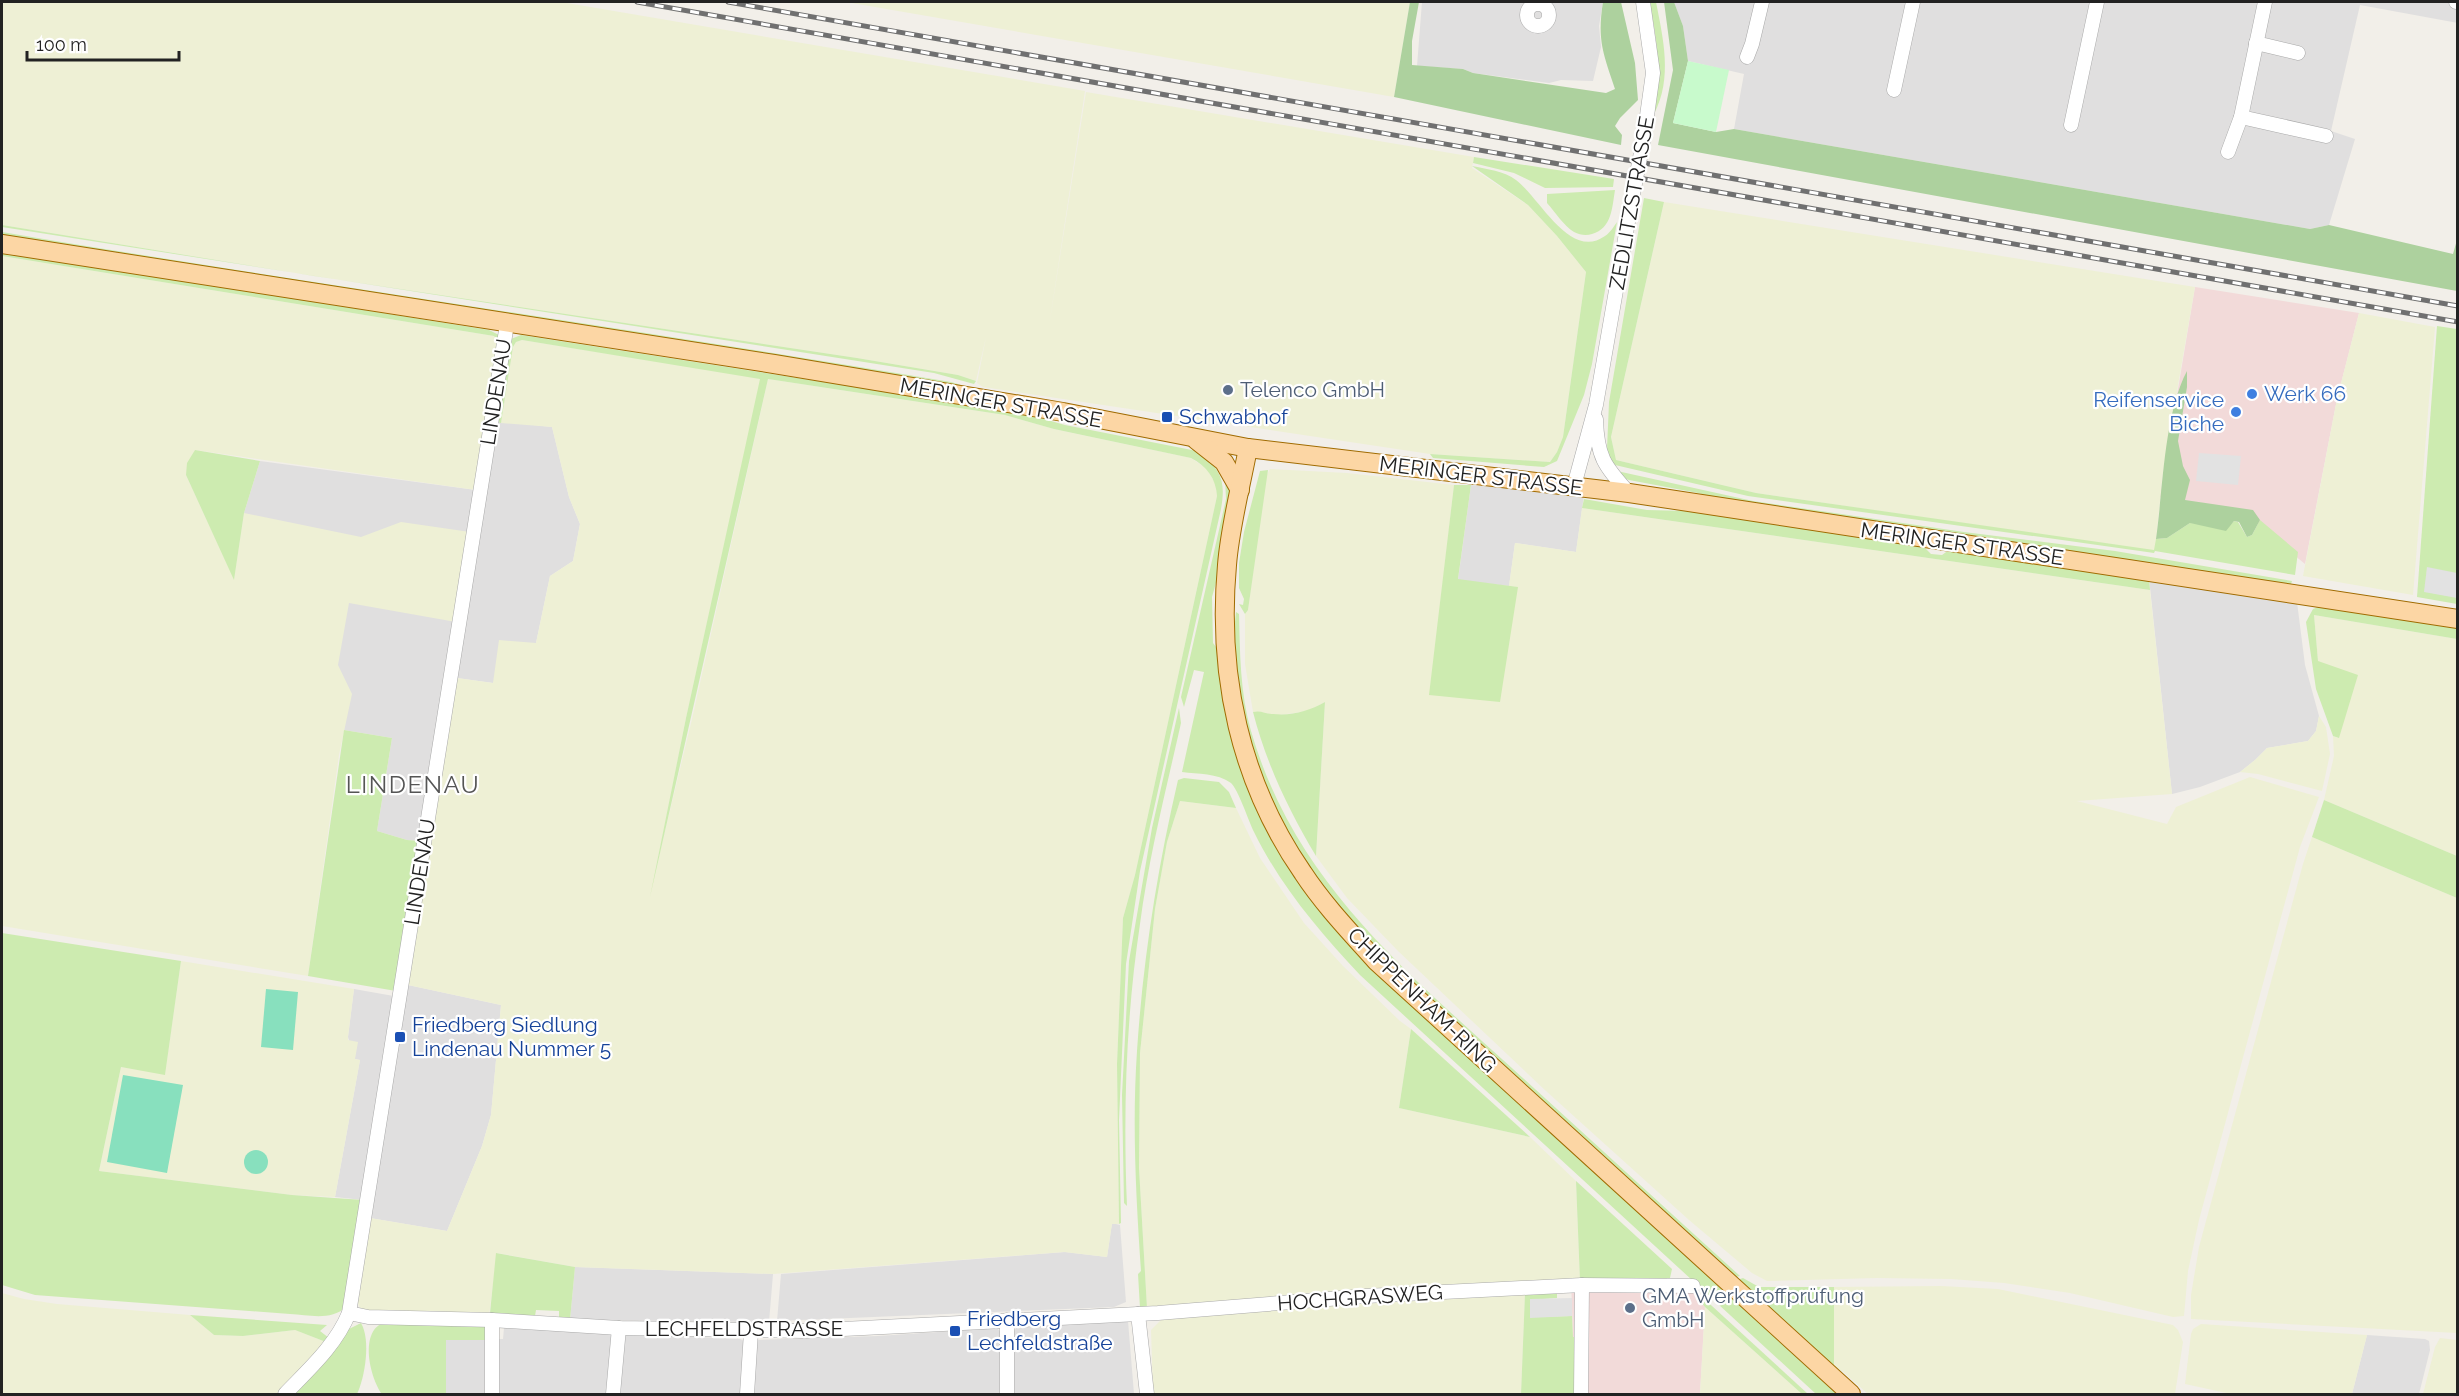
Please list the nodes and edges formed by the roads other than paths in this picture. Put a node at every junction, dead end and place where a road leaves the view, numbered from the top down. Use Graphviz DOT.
graph roads {
  1 [pos="1643,2"];
  2 [pos="1762,2"];
  3 [pos="1913,2"];
  4 [pos="2097,2"];
  5 [pos="2265,2"];
  6 [pos="2256,43"];
  7 [pos="2298,53"];
  8 [pos="1747,57"];
  9 [pos="1894,90"];
  10 [pos="2241,117"];
  11 [pos="2071,125"];
  12 [pos="2326,136"];
  13 [pos="2228,152"];
  14 [pos="2,244"];
  15 [pos="507,324"];
  16 [pos="1596,405"];
  17 [pos="1192,438"];
  18 [pos="1248,448"];
  19 [pos="1574,486"];
  20 [pos="1240,489"];
  21 [pos="1629,494"];
  22 [pos="2457,619"];
  23 [pos="1582,1285"];
  24 [pos="1693,1286"];
  25 [pos="349,1312"];
  26 [pos="1138,1314"];
  27 [pos="492,1320"];
  28 [pos="1007,1320"];
  29 [pos="619,1329"];
  30 [pos="752,1332"];
  31 [pos="285,1395"];
  32 [pos="492,1395"];
  33 [pos="613,1395"];
  34 [pos="747,1395"];
  35 [pos="1007,1395"];
  36 [pos="1147,1395"];
  37 [pos="1581,1395"];
  38 [pos="1851,1395"];
  1 -- 16 [label="street, ZEDLITZSTRASSE, bridge"];
  2 -- 8 [label="street"];
  3 -- 9 [label="street"];
  4 -- 11 [label="street"];
  5 -- 6 [label="street"];
  6 -- 7 [label="street"];
  6 -- 10 [label="street"];
  10 -- 12 [label="street"];
  10 -- 13 [label="street"];
  14 -- 15 [label="main road, MERINGER STRASSE"];
  15 -- 17 [label="main road, MERINGER STRASSE"];
  15 -- 25 [label="street, LINDENAU"];
  16 -- 19 [label="street, ZEDLITZSTRASSE"];
  16 -- 21 [label="street, ZEDLITZSTRASSE"];
  17 -- 18 [label="main road, MERINGER STRASSE"];
  17 -- 20 [label="main road"];
  18 -- 19 [label="main road, MERINGER STRASSE"];
  18 -- 20 [label="main road, CHIPPENHAM-RING"];
  19 -- 21 [label="main road, MERINGER STRASSE"];
  20 -- 38 [label="main road, CHIPPENHAM-RING"];
  21 -- 22 [label="main road, MERINGER STRASSE"];
  23 -- 24 [label="street, HOCHGRASWEG"];
  23 -- 26 [label="street, HOCHGRASWEG"];
  23 -- 37 [label="street"];
  25 -- 27 [label="street, LECHFELDSTRASSE"];
  25 -- 31 [label="street, LINDENAU"];
  26 -- 28 [label="street, LECHFELDSTRASSE"];
  26 -- 36 [label="street"];
  27 -- 29 [label="street, LECHFELDSTRASSE"];
  27 -- 32 [label="street"];
  28 -- 30 [label="street, LECHFELDSTRASSE"];
  28 -- 35 [label="street"];
  29 -- 30 [label="street, LECHFELDSTRASSE"];
  29 -- 33 [label="street"];
  30 -- 34 [label="street"];
}
